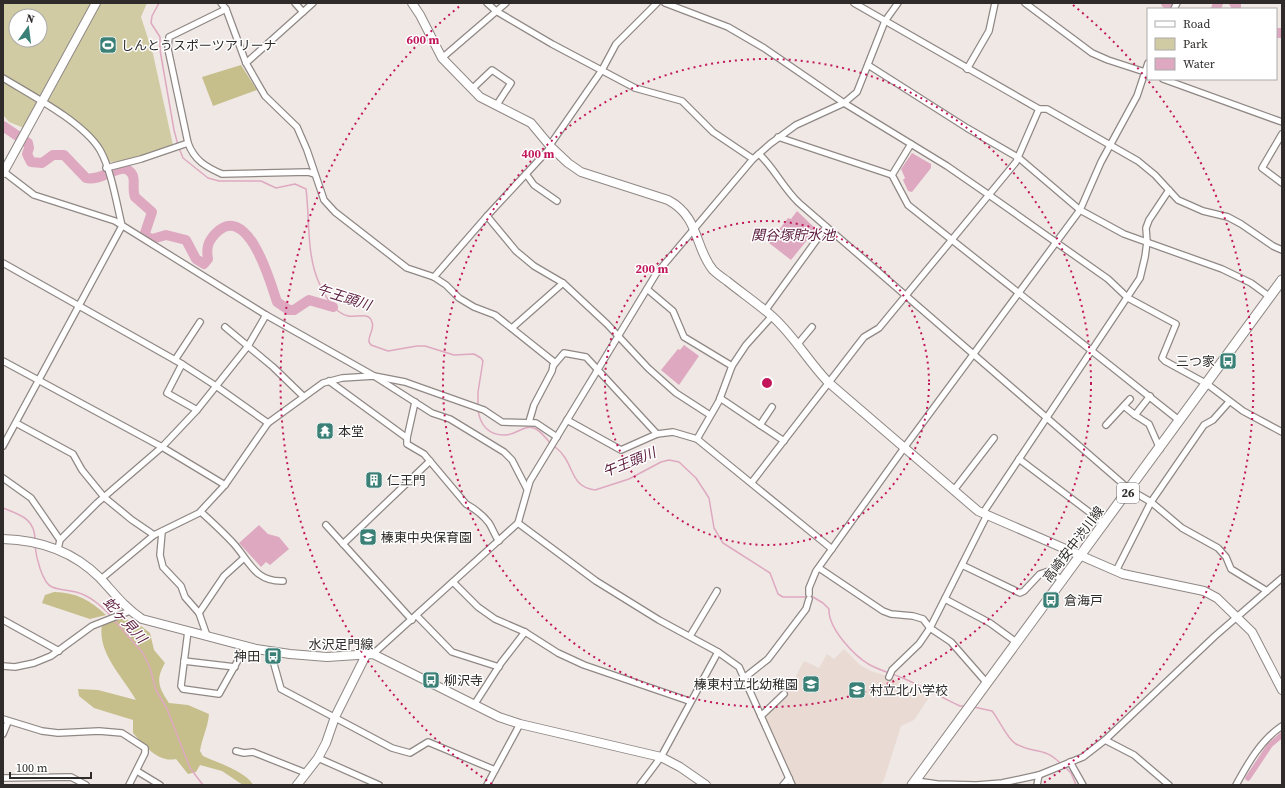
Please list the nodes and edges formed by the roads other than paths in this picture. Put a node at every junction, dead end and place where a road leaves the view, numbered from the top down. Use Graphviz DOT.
graph roads {
  1 [pos="96,3"];
  2 [pos="221,3"];
  3 [pos="295,3"];
  4 [pos="313,3"];
  5 [pos="412,3"];
  6 [pos="487,3"];
  7 [pos="506,3"];
  8 [pos="657,3"];
  9 [pos="665,3"];
  10 [pos="854,3"];
  11 [pos="898,3"];
  12 [pos="995,3"];
  13 [pos="1024,3"];
  14 [pos="226,9"];
  15 [pos="496,11"];
  16 [pos="303,12"];
  17 [pos="885,21"];
  18 [pos="442,58"];
  19 [pos="246,63"];
  20 [pos="868,65"];
  21 [pos="968,69"];
  22 [pos="602,70"];
  23 [pos="1146,73"];
  24 [pos="3,78"];
  25 [pos="1166,80"];
  26 [pos="472,89"];
  27 [pos="42,102"];
  28 [pos="844,102"];
  29 [pos="496,106"];
  30 [pos="1039,109"];
  31 [pos="1282,122"];
  32 [pos="1282,134"];
  33 [pos="778,138"];
  34 [pos="188,144"];
  35 [pos="911,144"];
  36 [pos="1110,145"];
  37 [pos="551,146"];
  38 [pos="759,154"];
  39 [pos="1018,158"];
  40 [pos="753,159"];
  41 [pos="3,172"];
  42 [pos="108,172"];
  43 [pos="314,174"];
  44 [pos="526,174"];
  45 [pos="892,175"];
  46 [pos="1282,183"];
  47 [pos="1169,190"];
  48 [pos="988,195"];
  49 [pos="557,201"];
  50 [pos="1080,210"];
  51 [pos="487,216"];
  52 [pos="122,226"];
  53 [pos="826,227"];
  54 [pos="695,228"];
  55 [pos="952,239"];
  56 [pos="1057,242"];
  57 [pos="1147,242"];
  58 [pos="1282,250"];
  59 [pos="3,263"];
  60 [pos="434,277"];
  61 [pos="1282,280"];
  62 [pos="563,282"];
  63 [pos="647,289"];
  64 [pos="1020,293"];
  65 [pos="905,296"];
  66 [pos="1270,297"];
  67 [pos="1128,298"];
  68 [pos="79,305"];
  69 [pos="769,314"];
  70 [pos="266,315"];
  71 [pos="200,322"];
  72 [pos="225,327"];
  73 [pos="812,327"];
  74 [pos="512,328"];
  75 [pos="618,336"];
  76 [pos="797,345"];
  77 [pos="248,346"];
  78 [pos="1092,351"];
  79 [pos="974,355"];
  80 [pos="175,360"];
  81 [pos="3,361"];
  82 [pos="182,364"];
  83 [pos="553,366"];
  84 [pos="732,366"];
  85 [pos="598,368"];
  86 [pos="374,376"];
  87 [pos="39,380"];
  88 [pos="329,381"];
  89 [pos="828,382"];
  90 [pos="1207,384"];
  91 [pos="216,386"];
  92 [pos="304,396"];
  93 [pos="1150,396"];
  94 [pos="720,398"];
  95 [pos="1130,399"];
  96 [pos="414,402"];
  97 [pos="1229,402"];
  98 [pos="1124,406"];
  99 [pos="772,407"];
  100 [pos="197,410"];
  101 [pos="710,415"];
  102 [pos="1135,415"];
  103 [pos="1047,418"];
  104 [pos="567,420"];
  105 [pos="1180,421"];
  106 [pos="530,422"];
  107 [pos="16,423"];
  108 [pos="268,423"];
  109 [pos="760,425"];
  110 [pos="1106,425"];
  111 [pos="1282,432"];
  112 [pos="657,434"];
  113 [pos="408,438"];
  114 [pos="556,438"];
  115 [pos="994,438"];
  116 [pos="697,439"];
  117 [pos="784,441"];
  118 [pos="3,446"];
  119 [pos="162,447"];
  120 [pos="904,448"];
  121 [pos="1160,449"];
  122 [pos="1019,459"];
  123 [pos="430,461"];
  124 [pos="3,478"];
  125 [pos="752,482"];
  126 [pos="225,485"];
  127 [pos="527,490"];
  128 [pos="954,490"];
  129 [pos="1130,490"];
  130 [pos="104,497"];
  131 [pos="1151,502"];
  132 [pos="201,512"];
  133 [pos="985,514"];
  134 [pos="518,523"];
  135 [pos="1105,524"];
  136 [pos="326,525"];
  137 [pos="162,532"];
  138 [pos="154,535"];
  139 [pos="3,539"];
  140 [pos="60,540"];
  141 [pos="499,541"];
  142 [pos="343,544"];
  143 [pos="58,549"];
  144 [pos="832,549"];
  145 [pos="1081,556"];
  146 [pos="244,558"];
  147 [pos="962,565"];
  148 [pos="819,568"];
  149 [pos="1116,571"];
  150 [pos="1282,578"];
  151 [pos="101,579"];
  152 [pos="1062,580"];
  153 [pos="283,581"];
  154 [pos="453,582"];
  155 [pos="717,591"];
  156 [pos="1266,591"];
  157 [pos="945,599"];
  158 [pos="130,612"];
  159 [pos="199,613"];
  160 [pos="1237,616"];
  161 [pos="414,618"];
  162 [pos="3,620"];
  163 [pos="930,628"];
  164 [pos="188,632"];
  165 [pos="525,632"];
  166 [pos="207,636"];
  167 [pos="690,636"];
  168 [pos="1016,642"];
  169 [pos="246,646"];
  170 [pos="59,651"];
  171 [pos="718,652"];
  172 [pos="370,653"];
  173 [pos="272,657"];
  174 [pos="184,661"];
  175 [pos="3,666"];
  176 [pos="235,667"];
  177 [pos="499,667"];
  178 [pos="889,677"];
  179 [pos="744,678"];
  180 [pos="986,682"];
  181 [pos="1282,690"];
  182 [pos="784,694"];
  183 [pos="689,702"];
  184 [pos="474,705"];
  185 [pos="761,716"];
  186 [pos="335,717"];
  187 [pos="6,720"];
  188 [pos="520,724"];
  189 [pos="1282,726"];
  190 [pos="3,734"];
  191 [pos="1104,740"];
  192 [pos="236,751"];
  193 [pos="660,757"];
  194 [pos="318,758"];
  195 [pos="1068,763"];
  196 [pos="495,770"];
  197 [pos="137,771"];
  198 [pos="306,773"];
  199 [pos="1039,775"];
  200 [pos="3,778"];
  201 [pos="789,778"];
  202 [pos="914,783"];
  203 [pos="86,785"];
  204 [pos="129,785"];
  205 [pos="160,785"];
  206 [pos="297,785"];
  207 [pos="379,785"];
  208 [pos="487,785"];
  209 [pos="640,785"];
  210 [pos="706,785"];
  211 [pos="783,785"];
  212 [pos="792,785"];
  213 [pos="976,785"];
  214 [pos="1037,785"];
  215 [pos="1083,785"];
  216 [pos="1169,785"];
  217 [pos="1236,785"];
  1 -- 27 [label="street"];
  2 -- 14 [label="street"];
  3 -- 16 [label="street"];
  4 -- 16 [label="street"];
  5 -- 18 [label="street"];
  6 -- 15 [label="street"];
  7 -- 15 [label="street"];
  8 -- 22 [label="street"];
  9 -- 28 [label="street"];
  10 -- 17 [label="street"];
  11 -- 17 [label="street"];
  12 -- 21 [label="street"];
  13 -- 23 [label="street"];
  14 -- 19 [label="street"];
  14 -- 34 [label="street"];
  15 -- 18 [label="street"];
  15 -- 22 [label="street"];
  16 -- 19 [label="street"];
  17 -- 20 [label="street"];
  17 -- 21 [label="street"];
  18 -- 26 [label="street"];
  19 -- 43 [label="street"];
  20 -- 28 [label="street"];
  20 -- 39 [label="street"];
  21 -- 30 [label="street"];
  22 -- 37 [label="street"];
  22 -- 40 [label="street"];
  23 -- 36 [label="street"];
  24 -- 27 [label="street"];
  25 -- 31 [label="street"];
  26 -- 29 [label="street"];
  26 -- 29 [label="street"];
  27 -- 41 [label="street"];
  27 -- 42 [label="street"];
  28 -- 33 [label="street"];
  28 -- 35 [label="street"];
  29 -- 37 [label="street"];
  30 -- 36 [label="street"];
  30 -- 39 [label="street"];
  32 -- 46 [label="street"];
  33 -- 38 [label="street"];
  33 -- 45 [label="street"];
  34 -- 42 [label="street"];
  34 -- 43 [label="street"];
  35 -- 45 [label="street"];
  35 -- 48 [label="street"];
  36 -- 47 [label="street"];
  36 -- 50 [label="street"];
  37 -- 44 [label="street"];
  37 -- 54 [label="street"];
  38 -- 40 [label="street"];
  38 -- 53 [label="street"];
  39 -- 48 [label="street"];
  39 -- 50 [label="street"];
  40 -- 54 [label="street"];
  41 -- 52 [label="street"];
  42 -- 52 [label="street"];
  43 -- 60 [label="street"];
  44 -- 49 [label="street"];
  44 -- 51 [label="street"];
  45 -- 55 [label="street"];
  47 -- 57 [label="street"];
  47 -- 58 [label="street"];
  48 -- 55 [label="street"];
  48 -- 56 [label="street"];
  50 -- 56 [label="street"];
  50 -- 57 [label="street"];
  51 -- 60 [label="street"];
  51 -- 62 [label="street"];
  52 -- 68 [label="street"];
  52 -- 70 [label="street"];
  53 -- 65 [label="street"];
  53 -- 69 [label="street"];
  54 -- 63 [label="street"];
  54 -- 69 [label="street"];
  55 -- 64 [label="street"];
  55 -- 65 [label="street"];
  56 -- 64 [label="street"];
  56 -- 67 [label="street"];
  57 -- 66 [label="street"];
  57 -- 67 [label="street"];
  59 -- 68 [label="street"];
  60 -- 74 [label="street"];
  61 -- 66 [label="main road, 高崎安中渋川線 / 26"];
  62 -- 74 [label="street"];
  62 -- 75 [label="street"];
  63 -- 75 [label="street"];
  63 -- 84 [label="street"];
  64 -- 78 [label="street"];
  64 -- 79 [label="street"];
  65 -- 79 [label="street"];
  65 -- 89 [label="street"];
  66 -- 90 [label="main road, 高崎安中渋川線 / 26"];
  67 -- 78 [label="street"];
  67 -- 90 [label="street"];
  68 -- 80 [label="street"];
  68 -- 87 [label="street"];
  69 -- 76 [label="street"];
  69 -- 84 [label="street"];
  70 -- 77 [label="street"];
  70 -- 86 [label="street"];
  71 -- 80 [label="street"];
  72 -- 77 [label="street"];
  73 -- 76 [label="street"];
  74 -- 83 [label="street"];
  75 -- 85 [label="street"];
  75 -- 101 [label="street"];
  76 -- 89 [label="street"];
  77 -- 91 [label="street"];
  77 -- 92 [label="street"];
  78 -- 93 [label="street"];
  78 -- 103 [label="street"];
  79 -- 103 [label="street"];
  79 -- 120 [label="street"];
  80 -- 82 [label="street"];
  81 -- 87 [label="street"];
  82 -- 91 [label="street"];
  82 -- 100 [label="street"];
  83 -- 85 [label="street"];
  83 -- 106 [label="street"];
  84 -- 94 [label="street"];
  85 -- 104 [label="street"];
  85 -- 112 [label="street"];
  86 -- 88 [label="street"];
  86 -- 96 [label="street"];
  86 -- 106 [label="street"];
  87 -- 107 [label="street"];
  87 -- 119 [label="street"];
  88 -- 92 [label="street"];
  88 -- 113 [label="street"];
  89 -- 117 [label="street"];
  89 -- 120 [label="street"];
  90 -- 97 [label="street"];
  90 -- 105 [label="main road, 高崎安中渋川線 / 26"];
  91 -- 100 [label="street"];
  91 -- 108 [label="street"];
  92 -- 108 [label="street"];
  93 -- 102 [label="street"];
  93 -- 105 [label="street"];
  94 -- 101 [label="street"];
  94 -- 109 [label="street"];
  95 -- 98 [label="street"];
  96 -- 113 [label="street"];
  96 -- 127 [label="street"];
  97 -- 111 [label="street"];
  97 -- 131 [label="street"];
  98 -- 102 [label="street"];
  98 -- 110 [label="street"];
  99 -- 109 [label="street"];
  100 -- 119 [label="street"];
  101 -- 116 [label="street"];
  102 -- 121 [label="street"];
  103 -- 122 [label="street"];
  103 -- 129 [label="street"];
  104 -- 112 [label="street"];
  104 -- 114 [label="street"];
  105 -- 121 [label="main road, 高崎安中渋川線 / 26"];
  106 -- 114 [label="street"];
  107 -- 118 [label="street"];
  107 -- 130 [label="street"];
  108 -- 126 [label="street"];
  109 -- 117 [label="street"];
  112 -- 116 [label="street"];
  113 -- 123 [label="street"];
  114 -- 127 [label="street"];
  115 -- 128 [label="street"];
  116 -- 125 [label="street"];
  117 -- 125 [label="street"];
  119 -- 126 [label="street"];
  119 -- 130 [label="street"];
  120 -- 128 [label="street"];
  120 -- 144 [label="street"];
  121 -- 129 [label="main road, 高崎安中渋川線 / 26"];
  122 -- 133 [label="street"];
  122 -- 135 [label="street"];
  123 -- 141 [label="street"];
  123 -- 142 [label="street"];
  124 -- 140 [label="street"];
  125 -- 144 [label="street"];
  126 -- 132 [label="street"];
  127 -- 134 [label="street"];
  128 -- 133 [label="street"];
  129 -- 131 [label="street"];
  129 -- 135 [label="main road, 高崎安中渋川線 / 26"];
  130 -- 138 [label="street"];
  130 -- 140 [label="street"];
  131 -- 149 [label="street"];
  131 -- 156 [label="street"];
  132 -- 137 [label="street"];
  132 -- 146 [label="street"];
  133 -- 145 [label="street"];
  133 -- 147 [label="street"];
  134 -- 141 [label="street"];
  134 -- 167 [label="street"];
  135 -- 145 [label="main road, 高崎安中渋川線 / 26"];
  136 -- 142 [label="street"];
  137 -- 138 [label="street"];
  137 -- 159 [label="street"];
  138 -- 151 [label="street"];
  139 -- 143 [label="street, 水沢足門線"];
  140 -- 143 [label="street"];
  141 -- 154 [label="street"];
  142 -- 161 [label="street"];
  143 -- 151 [label="street, 水沢足門線"];
  144 -- 148 [label="street"];
  145 -- 149 [label="street"];
  145 -- 152 [label="main road, 高崎安中渋川線 / 26"];
  146 -- 153 [label="street"];
  146 -- 159 [label="street"];
  147 -- 152 [label="street"];
  147 -- 157 [label="street"];
  148 -- 163 [label="street"];
  148 -- 179 [label="street"];
  149 -- 160 [label="street"];
  150 -- 156 [label="street"];
  151 -- 158 [label="street, 水沢足門線"];
  152 -- 168 [label="main road, 高崎安中渋川線 / 26"];
  154 -- 161 [label="street"];
  154 -- 165 [label="street"];
  155 -- 167 [label="street"];
  156 -- 160 [label="street"];
  157 -- 163 [label="street"];
  157 -- 168 [label="street"];
  158 -- 164 [label="street, 水沢足門線"];
  158 -- 170 [label="street"];
  159 -- 166 [label="street"];
  160 -- 181 [label="street"];
  160 -- 191 [label="street"];
  161 -- 172 [label="street"];
  161 -- 177 [label="street"];
  162 -- 170 [label="street"];
  163 -- 178 [label="street"];
  163 -- 180 [label="street"];
  164 -- 166 [label="street, 水沢足門線"];
  164 -- 174 [label="street"];
  165 -- 177 [label="street"];
  165 -- 183 [label="street"];
  166 -- 169 [label="street, 水沢足門線"];
  167 -- 171 [label="street"];
  168 -- 180 [label="main road, 高崎安中渋川線 / 26"];
  169 -- 172 [label="street, 水沢足門線"];
  169 -- 176 [label="street"];
  170 -- 175 [label="street"];
  171 -- 179 [label="street"];
  171 -- 183 [label="street"];
  172 -- 184 [label="street, 水沢足門線"];
  172 -- 186 [label="street"];
  173 -- 186 [label="street"];
  174 -- 176 [label="street"];
  174 -- 176 [label="street"];
  177 -- 184 [label="street"];
  179 -- 185 [label="street"];
  180 -- 202 [label="main road, 高崎安中渋川線 / 26"];
  182 -- 185 [label="street"];
  183 -- 193 [label="street"];
  184 -- 188 [label="street, 水沢足門線"];
  185 -- 201 [label="street"];
  186 -- 194 [label="street"];
  186 -- 196 [label="street"];
  187 -- 190 [label="street"];
  187 -- 197 [label="street"];
  188 -- 193 [label="street, 水沢足門線"];
  188 -- 196 [label="street"];
  189 -- 217 [label="street"];
  191 -- 195 [label="street"];
  191 -- 216 [label="street"];
  192 -- 198 [label="street"];
  193 -- 209 [label="street"];
  193 -- 210 [label="street, 水沢足門線"];
  194 -- 198 [label="street"];
  194 -- 207 [label="street"];
  195 -- 199 [label="street"];
  195 -- 215 [label="street"];
  196 -- 208 [label="street"];
  197 -- 204 [label="street"];
  197 -- 205 [label="street"];
  198 -- 206 [label="street"];
  199 -- 213 [label="street"];
  199 -- 214 [label="street"];
  200 -- 203 [label="street"];
  201 -- 211 [label="street"];
  201 -- 212 [label="street"];
  202 -- 213 [label="street"];
}
